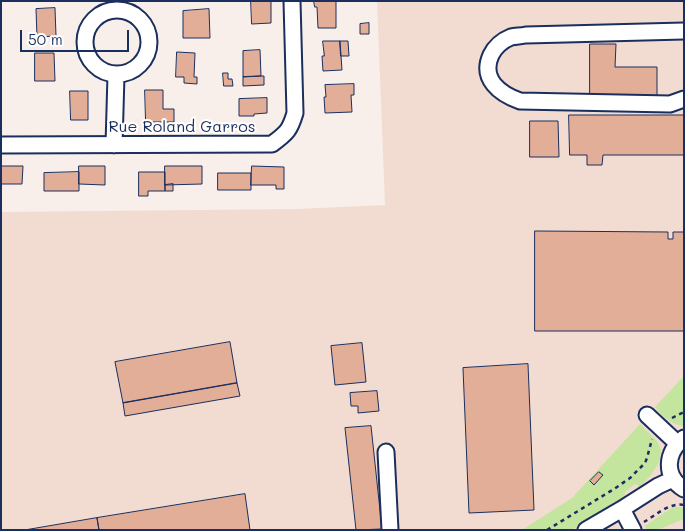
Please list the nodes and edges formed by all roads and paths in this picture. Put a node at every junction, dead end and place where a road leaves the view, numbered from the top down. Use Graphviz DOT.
graph roads {
  1 [pos="292,1"];
  2 [pos="684,30"];
  3 [pos="116,75"];
  4 [pos="684,99"];
  5 [pos="114,144"];
  6 [pos="1,145"];
  7 [pos="684,412"];
  8 [pos="648,415"];
  9 [pos="668,421"];
  10 [pos="652,437"];
  11 [pos="681,440"];
  12 [pos="386,452"];
  13 [pos="678,484"];
  14 [pos="684,505"];
  15 [pos="622,509"];
  16 [pos="390,530"];
  17 [pos="547,530"];
  18 [pos="586,530"];
  19 [pos="633,530"];
  1 -- 5 [label="street, Rue Roland Garros"];
  2 -- 4 [label="street"];
  3 -- 3 [label="street"];
  3 -- 5 [label="street"];
  5 -- 6 [label="street, Rue Roland Garros"];
  7 -- 9 [label="path"];
  8 -- 11 [label="street"];
  10 -- 17 [label="path"];
  11 -- 13 [label="street"];
  12 -- 16 [label="street"];
  13 -- 15 [label="street"];
  14 -- 19 [label="path"];
  15 -- 18 [label="street"];
  15 -- 19 [label="street"];
}
